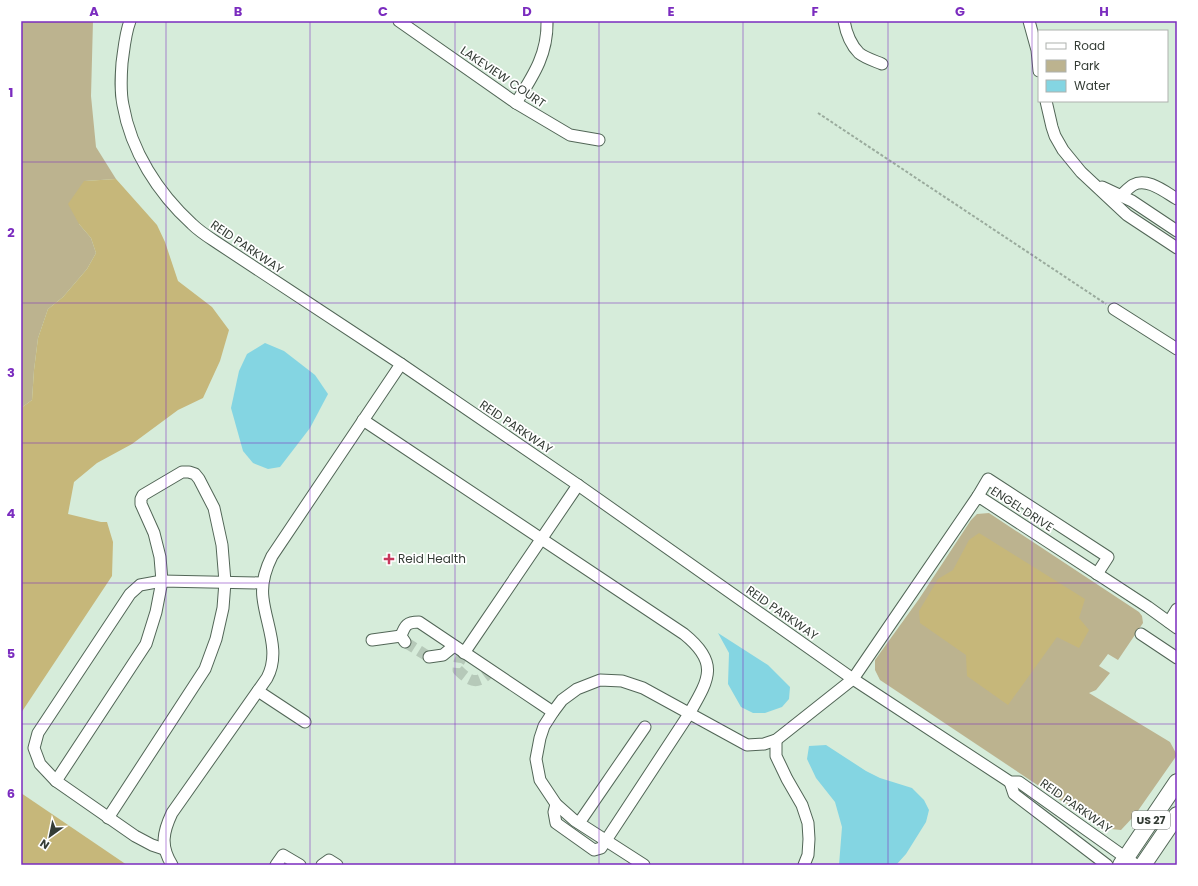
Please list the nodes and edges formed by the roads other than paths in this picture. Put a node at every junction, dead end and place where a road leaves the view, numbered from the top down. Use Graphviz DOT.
graph roads {
  1 [pos="130,21"];
  2 [pos="399,21"];
  3 [pos="547,21"];
  4 [pos="844,21"];
  5 [pos="1029,21"];
  6 [pos="1038,50"];
  7 [pos="882,64"];
  8 [pos="1046,102"];
  9 [pos="516,103"];
  10 [pos="599,140"];
  11 [pos="1093,183"];
  12 [pos="1120,196"];
  13 [pos="1177,199"];
  14 [pos="1177,231"];
  15 [pos="1177,248"];
  16 [pos="1114,309"];
  17 [pos="1177,349"];
  18 [pos="401,364"];
  19 [pos="363,420"];
  20 [pos="578,485"];
  21 [pos="978,496"];
  22 [pos="541,538"];
  23 [pos="1097,574"];
  24 [pos="162,581"];
  25 [pos="225,582"];
  26 [pos="262,583"];
  27 [pos="1177,610"];
  28 [pos="1173,625"];
  29 [pos="1141,634"];
  30 [pos="372,640"];
  31 [pos="454,646"];
  32 [pos="464,653"];
  33 [pos="429,657"];
  34 [pos="1177,658"];
  35 [pos="853,679"];
  36 [pos="258,691"];
  37 [pos="553,712"];
  38 [pos="689,714"];
  39 [pos="305,722"];
  40 [pos="644,727"];
  41 [pos="776,740"];
  42 [pos="56,781"];
  43 [pos="1010,782"];
  44 [pos="1177,782"];
  45 [pos="556,804"];
  46 [pos="1177,815"];
  47 [pos="108,818"];
  48 [pos="579,823"];
  49 [pos="606,840"];
  50 [pos="164,849"];
  51 [pos="1127,862"];
  52 [pos="172,865"];
  53 [pos="276,865"];
  54 [pos="300,865"];
  55 [pos="322,865"];
  56 [pos="337,865"];
  57 [pos="644,865"];
  58 [pos="804,865"];
  59 [pos="1107,865"];
  60 [pos="1143,865"];
  1 -- 18 [label="street, REID PARKWAY"];
  2 -- 9 [label="street, LAKEVIEW COURT"];
  3 -- 9 [label="street"];
  4 -- 7 [label="street"];
  5 -- 6 [label="street"];
  8 -- 11 [label="street"];
  9 -- 10 [label="street, LAKEVIEW COURT"];
  11 -- 12 [label="street"];
  11 -- 15 [label="street"];
  12 -- 13 [label="street"];
  12 -- 14 [label="street"];
  16 -- 17 [label="street"];
  18 -- 19 [label="street"];
  18 -- 20 [label="street, REID PARKWAY"];
  19 -- 22 [label="street"];
  19 -- 26 [label="street"];
  20 -- 22 [label="street"];
  20 -- 35 [label="street, REID PARKWAY"];
  21 -- 23 [label="street, ENGEL DRIVE"];
  21 -- 23 [label="street"];
  21 -- 35 [label="street, ENGEL DRIVE"];
  22 -- 32 [label="street"];
  22 -- 38 [label="street"];
  23 -- 28 [label="street, ENGEL DRIVE"];
  24 -- 25 [label="street"];
  24 -- 25 [label="street"];
  24 -- 42 [label="street"];
  24 -- 42 [label="street"];
  25 -- 26 [label="street"];
  25 -- 47 [label="street"];
  26 -- 36 [label="street"];
  27 -- 28 [label="street"];
  29 -- 34 [label="street"];
  30 -- 31 [label="street"];
  31 -- 32 [label="street"];
  31 -- 33 [label="street"];
  32 -- 37 [label="street"];
  35 -- 41 [label="street, ENGEL DRIVE"];
  35 -- 43 [label="street, REID PARKWAY"];
  36 -- 39 [label="street"];
  36 -- 50 [label="street"];
  37 -- 38 [label="street"];
  37 -- 45 [label="street"];
  38 -- 41 [label="street"];
  38 -- 49 [label="street"];
  40 -- 48 [label="street"];
  41 -- 58 [label="street"];
  42 -- 47 [label="street"];
  43 -- 51 [label="street, REID PARKWAY"];
  43 -- 59 [label="street, REID PARKWAY"];
  44 -- 51 [label="highway, US 27"];
  45 -- 48 [label="street"];
  45 -- 49 [label="street"];
  46 -- 60 [label="highway, US 27"];
  47 -- 50 [label="street"];
  48 -- 49 [label="street"];
  49 -- 57 [label="street"];
  50 -- 52 [label="street"];
  53 -- 54 [label="street"];
  55 -- 56 [label="street"];
}
